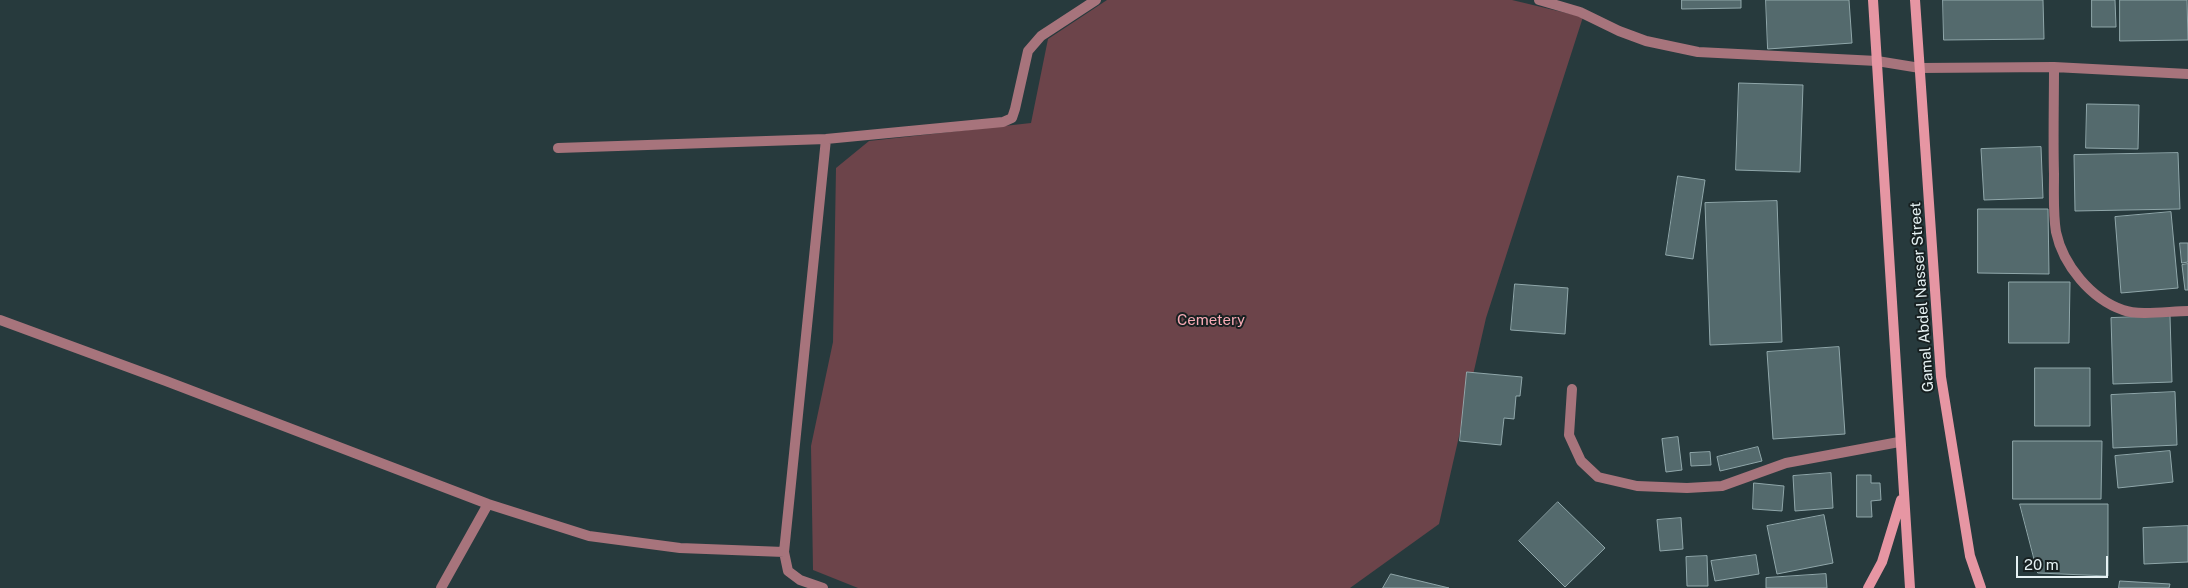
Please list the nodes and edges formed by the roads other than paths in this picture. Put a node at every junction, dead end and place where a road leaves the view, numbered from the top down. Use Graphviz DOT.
graph roads {
  1 [pos="1096,0"];
  2 [pos="1540,0"];
  3 [pos="1873,0"];
  4 [pos="1915,0"];
  5 [pos="1877,61"];
  6 [pos="1920,68"];
  7 [pos="2054,68"];
  8 [pos="2188,74"];
  9 [pos="826,139"];
  10 [pos="558,148"];
  11 [pos="2188,311"];
  12 [pos="0,320"];
  13 [pos="1572,389"];
  14 [pos="1899,442"];
  15 [pos="1903,495"];
  16 [pos="488,504"];
  17 [pos="784,552"];
  18 [pos="442,588"];
  19 [pos="823,588"];
  20 [pos="1868,588"];
  21 [pos="1910,588"];
  22 [pos="1981,588"];
  1 -- 9 [label="street"];
  2 -- 5 [label="street"];
  3 -- 5 [label="main road, Gamal Abdel Nasser Street"];
  4 -- 6 [label="main road, Gamal Abdel Nasser Street"];
  5 -- 6 [label="street"];
  5 -- 14 [label="main road, Gamal Abdel Nasser Street"];
  6 -- 7 [label="street"];
  6 -- 22 [label="main road, Gamal Abdel Nasser Street"];
  7 -- 8 [label="street"];
  7 -- 11 [label="street"];
  9 -- 10 [label="street"];
  9 -- 17 [label="street"];
  12 -- 16 [label="street"];
  13 -- 14 [label="street"];
  14 -- 15 [label="main road, Gamal Abdel Nasser Street"];
  15 -- 20 [label="main road"];
  15 -- 21 [label="main road, Gamal Abdel Nasser Street"];
  16 -- 17 [label="street"];
  16 -- 18 [label="street"];
  17 -- 19 [label="street"];
}
